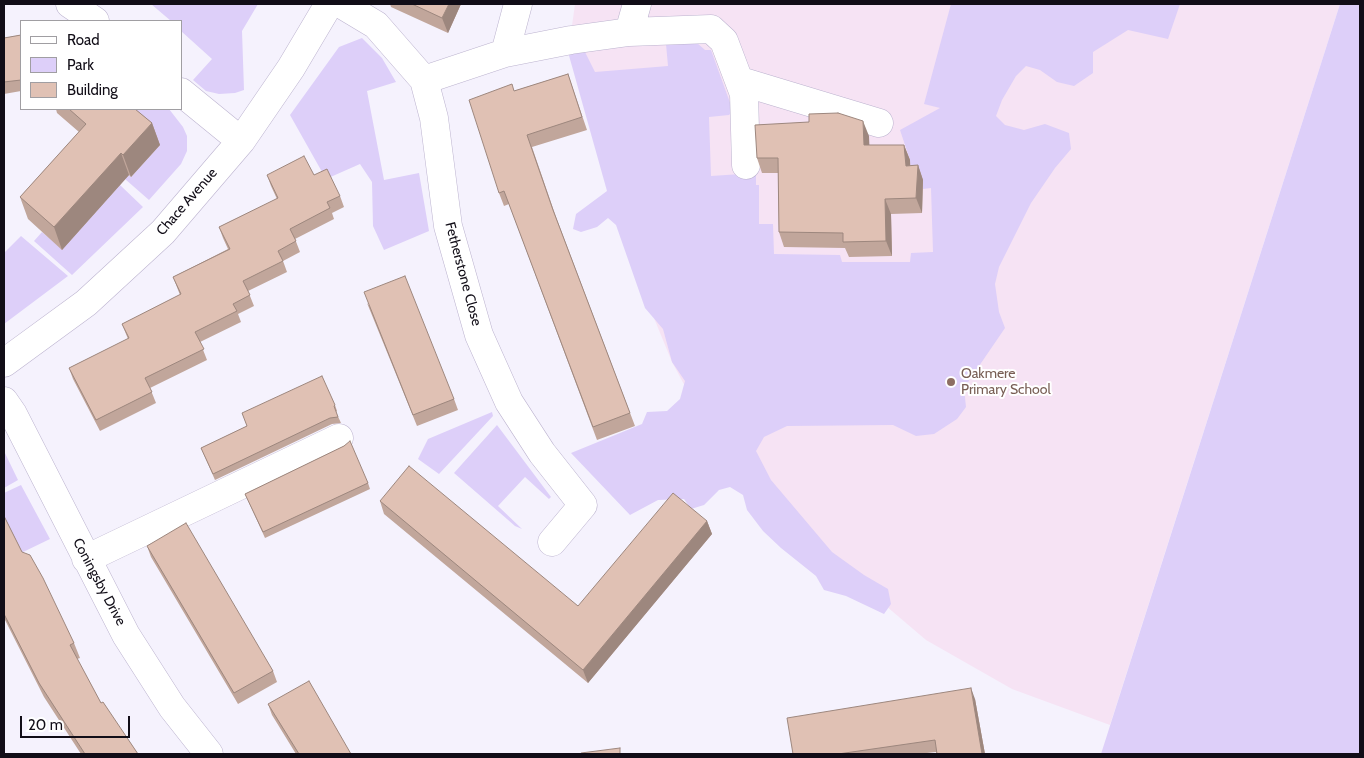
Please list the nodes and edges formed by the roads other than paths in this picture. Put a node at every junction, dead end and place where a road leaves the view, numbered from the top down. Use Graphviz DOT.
graph roads {
  1 [pos="70,4"];
  2 [pos="329,4"];
  3 [pos="341,4"];
  4 [pos="518,4"];
  5 [pos="637,4"];
  6 [pos="94,20"];
  7 [pos="629,32"];
  8 [pos="505,53"];
  9 [pos="424,80"];
  10 [pos="740,81"];
  11 [pos="182,93"];
  12 [pos="880,123"];
  13 [pos="241,141"];
  14 [pos="746,165"];
  15 [pos="4,363"];
  16 [pos="4,401"];
  17 [pos="339,438"];
  18 [pos="552,542"];
  19 [pos="86,558"];
  20 [pos="208,754"];
  1 -- 6 [label="street"];
  2 -- 13 [label="street, Chace Avenue"];
  3 -- 9 [label="street, Fetherstone Close"];
  4 -- 8 [label="street"];
  5 -- 7 [label="street"];
  7 -- 8 [label="street"];
  7 -- 10 [label="street"];
  8 -- 9 [label="street"];
  9 -- 18 [label="street, Fetherstone Close"];
  10 -- 12 [label="street"];
  10 -- 14 [label="street"];
  11 -- 13 [label="street"];
  13 -- 15 [label="street, Chace Avenue"];
  16 -- 19 [label="street, Coningsby Drive"];
  17 -- 19 [label="street"];
  19 -- 20 [label="street, Coningsby Drive"];
}
